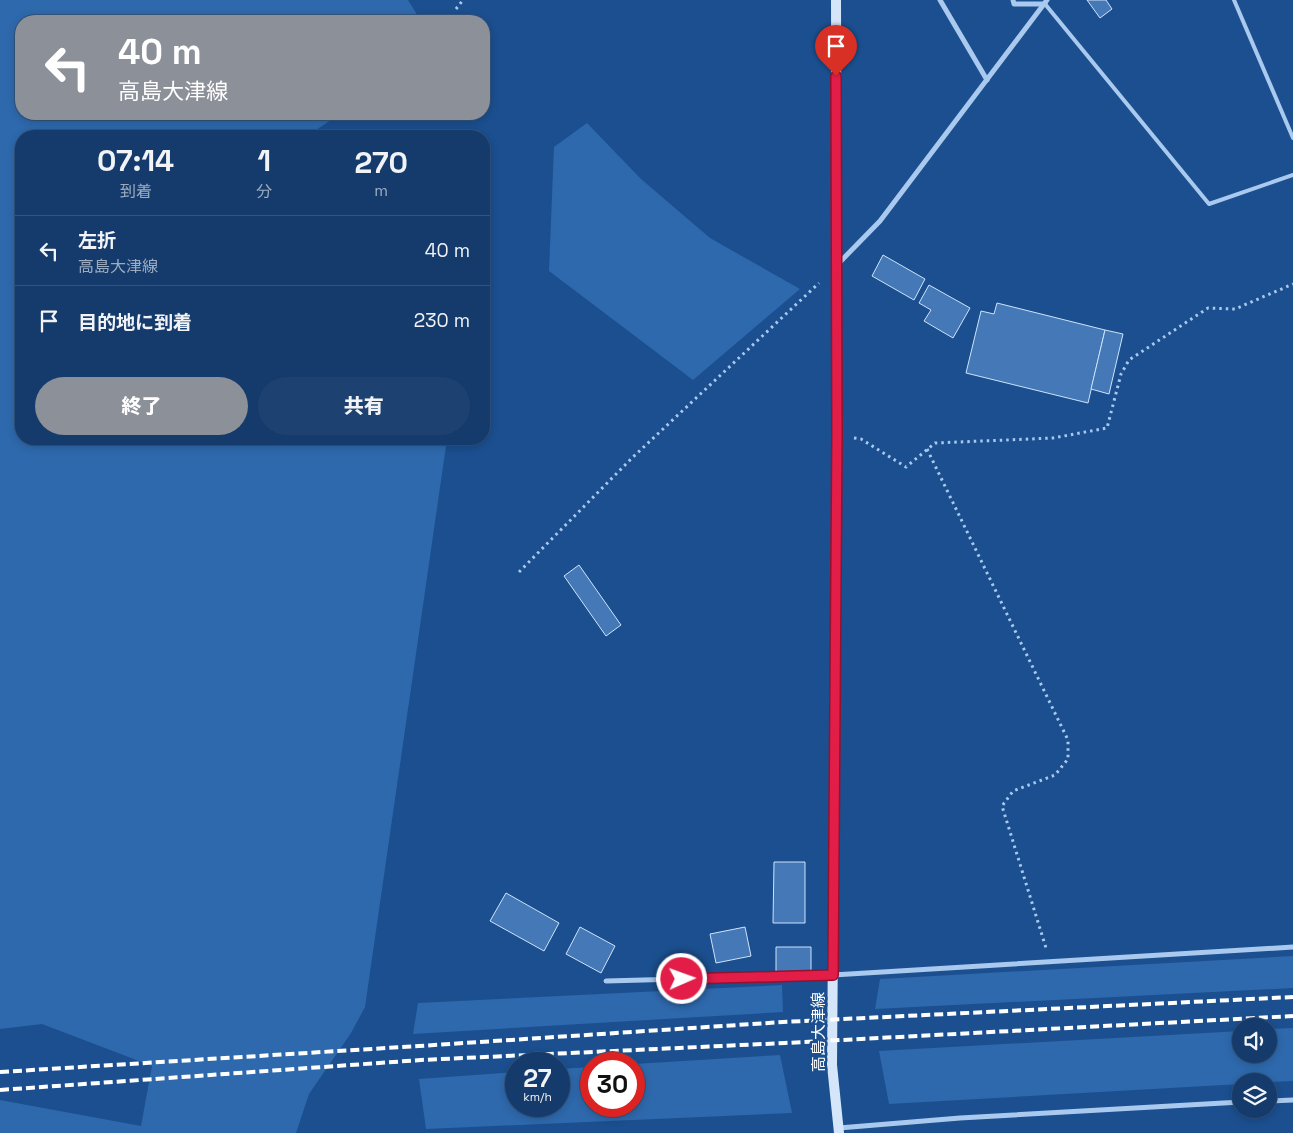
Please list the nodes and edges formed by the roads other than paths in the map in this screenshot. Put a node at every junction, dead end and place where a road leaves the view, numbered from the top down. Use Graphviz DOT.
graph roads {
  1 [pos="836,0"];
  2 [pos="940,0"];
  3 [pos="1013,0"];
  4 [pos="1234,0"];
  5 [pos="1046,2"];
  6 [pos="987,80"];
  7 [pos="1293,138"];
  8 [pos="1293,175"];
  9 [pos="836,266"];
  10 [pos="1293,947"];
  11 [pos="833,975"];
  12 [pos="606,981"];
  13 [pos="1293,1100"];
  14 [pos="1277,1101"];
  15 [pos="1232,1103"];
  16 [pos="839,1130"];
  1 -- 9 [label="main road, 高島大津線"];
  2 -- 6 [label="street"];
  3 -- 5 [label="street"];
  4 -- 7 [label="lane"];
  5 -- 6 [label="street"];
  5 -- 8 [label="lane"];
  6 -- 9 [label="street"];
  9 -- 11 [label="main road, 高島大津線"];
  10 -- 11 [label="street"];
  11 -- 12 [label="street"];
  11 -- 16 [label="main road, 高島大津線"];
  13 -- 14 [label="street"];
  15 -- 16 [label="street"];
}
